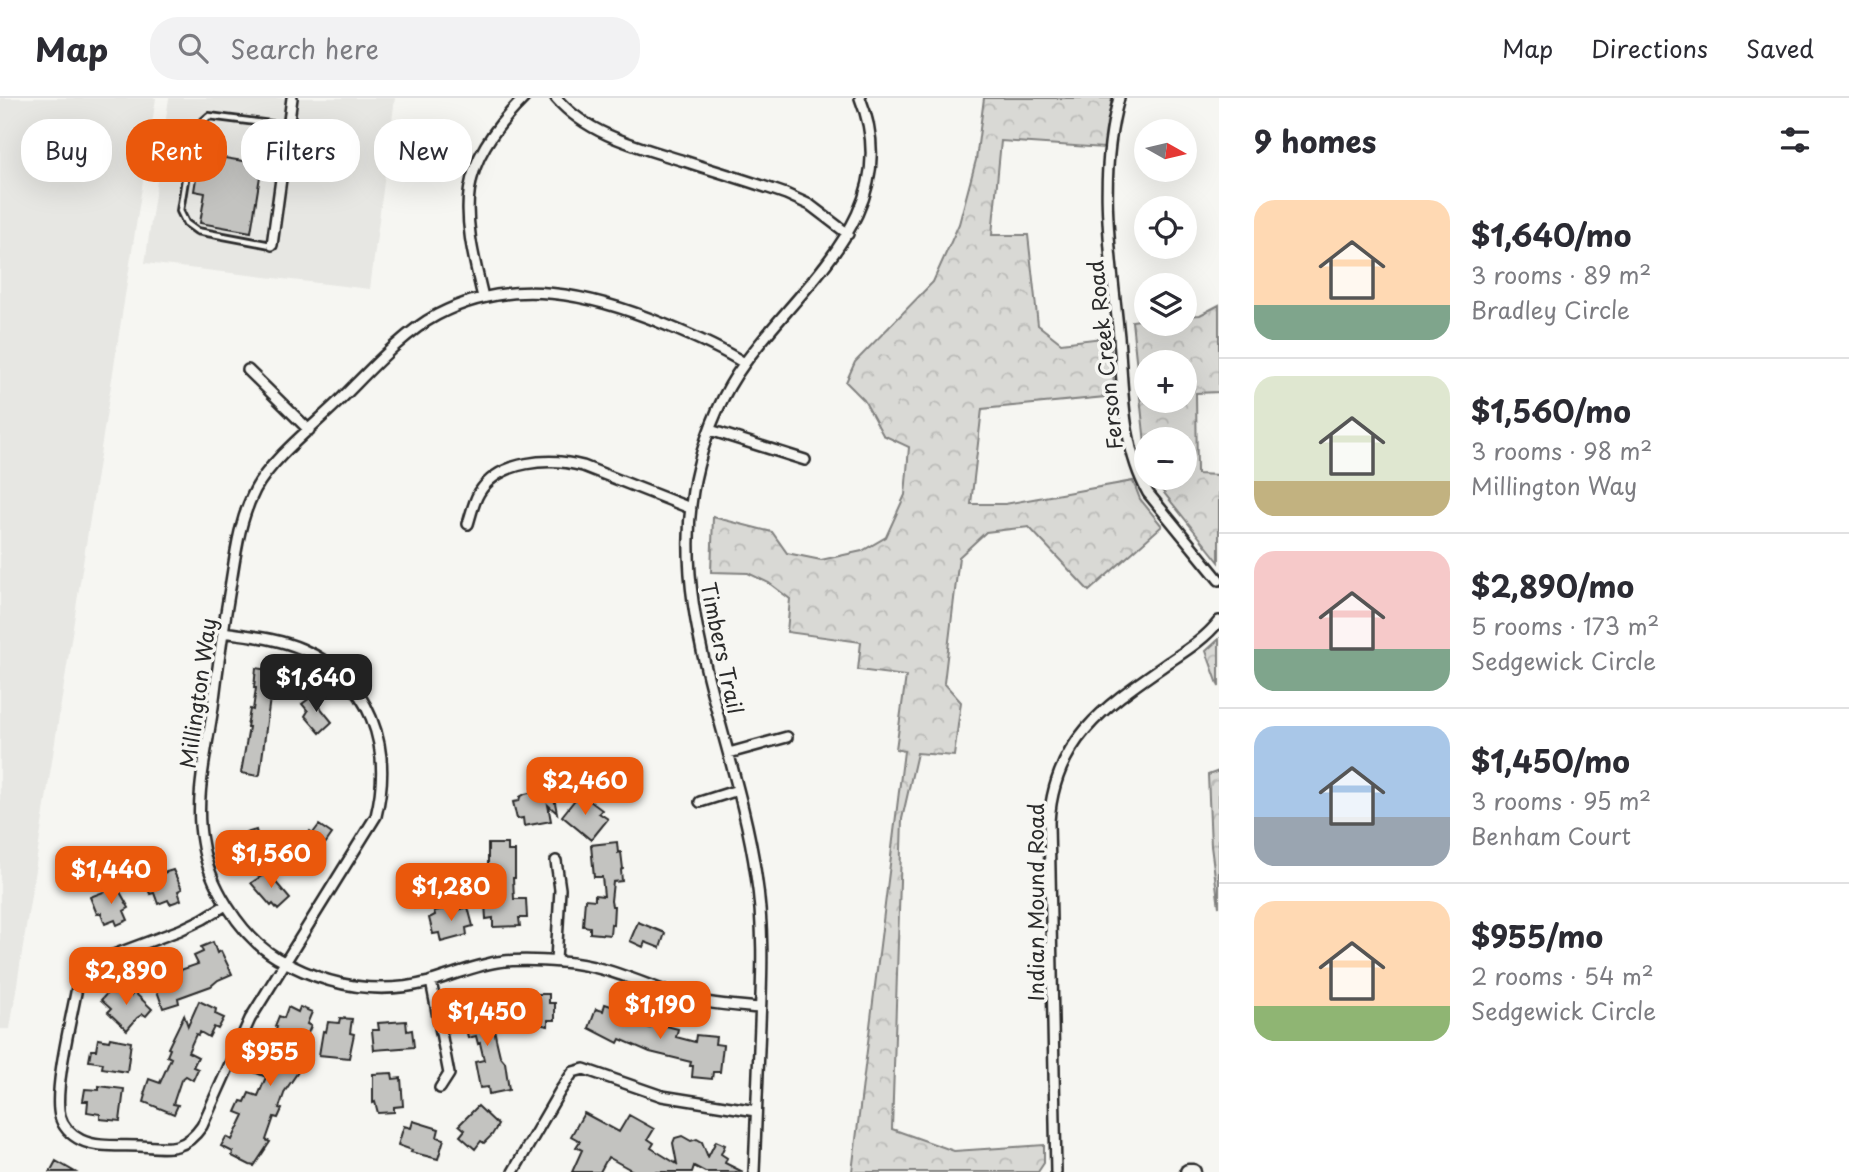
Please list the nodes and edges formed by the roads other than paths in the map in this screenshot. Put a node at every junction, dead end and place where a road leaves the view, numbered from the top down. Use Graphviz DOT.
graph roads {
  1 [pos="292,98"];
  2 [pos="524,98"];
  3 [pos="556,98"];
  4 [pos="860,98"];
  5 [pos="1119,98"];
  6 [pos="289,119"];
  7 [pos="241,120"];
  8 [pos="281,182"];
  9 [pos="848,233"];
  10 [pos="272,245"];
  11 [pos="483,297"];
  12 [pos="744,363"];
  13 [pos="248,370"];
  14 [pos="309,430"];
  15 [pos="710,430"];
  16 [pos="805,460"];
  17 [pos="690,508"];
  18 [pos="468,524"];
  19 [pos="1219,580"];
  20 [pos="1219,621"];
  21 [pos="223,632"];
  22 [pos="787,737"];
  23 [pos="729,753"];
  24 [pos="738,790"];
  25 [pos="700,802"];
  26 [pos="556,861"];
  27 [pos="226,905"];
  28 [pos="556,961"];
  29 [pos="285,962"];
  30 [pos="430,981"];
  31 [pos="760,1008"];
  32 [pos="440,1088"];
  33 [pos="757,1111"];
  34 [pos="513,1172"];
  35 [pos="754,1172"];
  36 [pos="1056,1172"];
  1 -- 6 [label="street"];
  2 -- 11 [label="street"];
  3 -- 9 [label="street"];
  4 -- 9 [label="street, Timbers Trail"];
  5 -- 19 [label="street, Ferson Creek Road"];
  7 -- 10 [label="lane"];
  8 -- 10 [label="street"];
  9 -- 12 [label="street, Timbers Trail"];
  11 -- 12 [label="street, Millington Way"];
  11 -- 14 [label="street, Millington Way"];
  12 -- 15 [label="street, Timbers Trail"];
  13 -- 14 [label="street"];
  14 -- 21 [label="street, Millington Way"];
  15 -- 16 [label="street"];
  15 -- 17 [label="street, Timbers Trail"];
  17 -- 18 [label="street"];
  17 -- 23 [label="street, Timbers Trail"];
  20 -- 36 [label="street, Indian Mound Road"];
  21 -- 27 [label="street, Millington Way"];
  21 -- 29 [label="street"];
  22 -- 23 [label="street"];
  23 -- 24 [label="street, Timbers Trail"];
  24 -- 25 [label="street"];
  24 -- 31 [label="street, Timbers Trail"];
  26 -- 28 [label="street"];
  27 -- 29 [label="street, Millington Way"];
  27 -- 29 [label="street"];
  28 -- 30 [label="street, Millington Way"];
  28 -- 31 [label="street, Millington Way"];
  29 -- 30 [label="street, Millington Way"];
  30 -- 32 [label="street"];
  31 -- 33 [label="street, Timbers Trail"];
  33 -- 34 [label="street"];
  33 -- 35 [label="street, Timbers Trail"];
}
